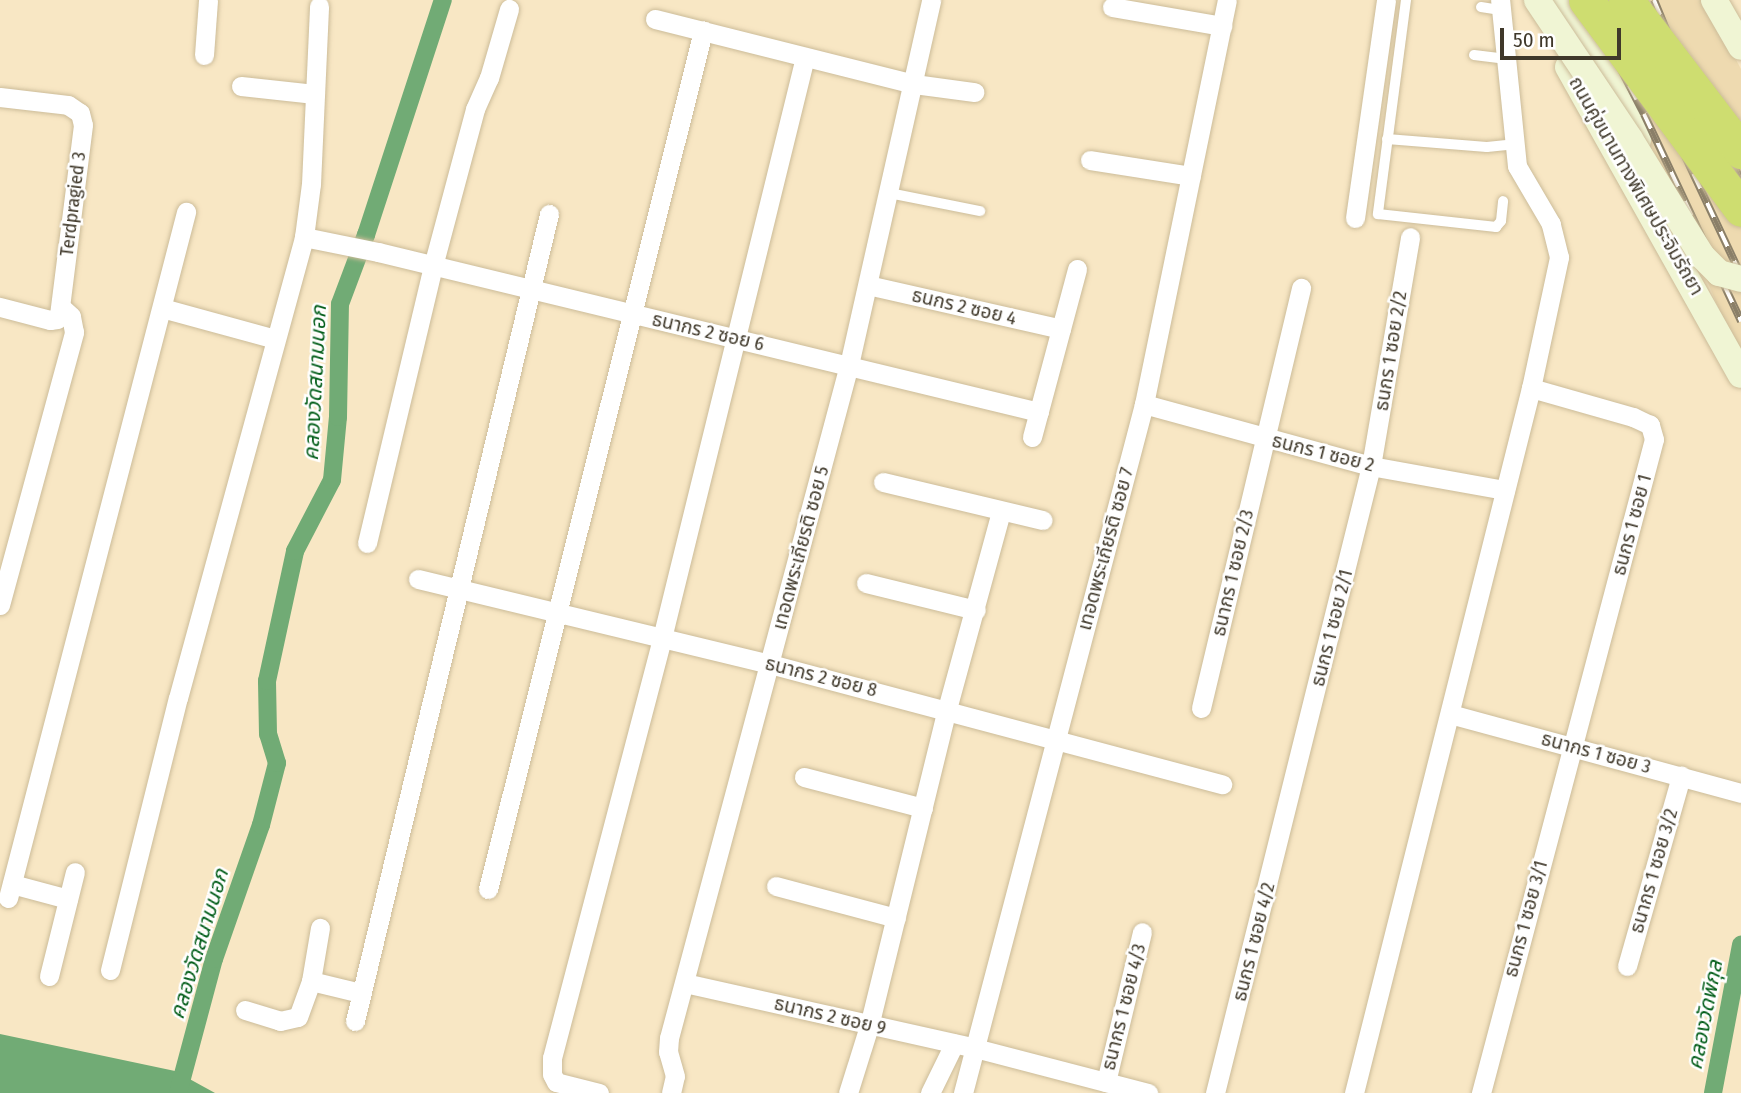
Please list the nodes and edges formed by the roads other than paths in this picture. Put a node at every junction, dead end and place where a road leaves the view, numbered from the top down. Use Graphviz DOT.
graph roads {
  1 [pos="208,0"];
  2 [pos="930,0"];
  3 [pos="1227,0"];
  4 [pos="1386,0"];
  5 [pos="1406,0"];
  6 [pos="1526,0"];
  7 [pos="1536,0"];
  8 [pos="1561,0"];
  9 [pos="1586,0"];
  10 [pos="1626,0"];
  11 [pos="1714,0"];
  12 [pos="1735,0"];
  13 [pos="1501,5"];
  14 [pos="319,6"];
  15 [pos="1112,7"];
  16 [pos="1480,7"];
  17 [pos="509,9"];
  18 [pos="1741,10"];
  19 [pos="655,19"];
  20 [pos="1222,26"];
  21 [pos="703,31"];
  22 [pos="1741,47"];
  23 [pos="205,55"];
  24 [pos="1474,55"];
  25 [pos="805,57"];
  26 [pos="1505,59"];
  27 [pos="914,84"];
  28 [pos="242,86"];
  29 [pos="974,92"];
  30 [pos="315,94"];
  31 [pos="0,97"];
  32 [pos="1387,139"];
  33 [pos="1514,144"];
  34 [pos="1741,151"];
  35 [pos="1090,160"];
  36 [pos="1191,176"];
  37 [pos="889,193"];
  38 [pos="1503,201"];
  39 [pos="1741,209"];
  40 [pos="980,211"];
  41 [pos="186,212"];
  42 [pos="549,214"];
  43 [pos="1355,218"];
  44 [pos="304,237"];
  45 [pos="1410,237"];
  46 [pos="1678,258"];
  47 [pos="433,266"];
  48 [pos="1077,269"];
  49 [pos="1741,279"];
  50 [pos="868,285"];
  51 [pos="1301,288"];
  52 [pos="532,290"];
  53 [pos="0,307"];
  54 [pos="61,307"];
  55 [pos="162,308"];
  56 [pos="630,314"];
  57 [pos="1061,328"];
  58 [pos="275,339"];
  59 [pos="735,339"];
  60 [pos="849,365"];
  61 [pos="1741,375"];
  62 [pos="1531,388"];
  63 [pos="1144,404"];
  64 [pos="1039,412"];
  65 [pos="1032,438"];
  66 [pos="1264,439"];
  67 [pos="1371,466"];
  68 [pos="883,482"];
  69 [pos="1505,490"];
  70 [pos="1001,511"];
  71 [pos="1043,520"];
  72 [pos="367,543"];
  73 [pos="418,579"];
  74 [pos="866,583"];
  75 [pos="458,589"];
  76 [pos="0,605"];
  77 [pos="976,610"];
  78 [pos="559,613"];
  79 [pos="662,638"];
  80 [pos="770,664"];
  81 [pos="1201,708"];
  82 [pos="947,709"];
  83 [pos="1450,714"];
  84 [pos="1058,739"];
  85 [pos="1572,746"];
  86 [pos="1681,776"];
  87 [pos="804,777"];
  88 [pos="1222,784"];
  89 [pos="1293,790"];
  90 [pos="1741,793"];
  91 [pos="923,808"];
  92 [pos="75,872"];
  93 [pos="776,886"];
  94 [pos="488,889"];
  95 [pos="68,899"];
  96 [pos="896,918"];
  97 [pos="320,928"];
  98 [pos="1142,932"];
  99 [pos="1627,966"];
  100 [pos="110,970"];
  101 [pos="49,976"];
  102 [pos="312,981"];
  103 [pos="685,982"];
  104 [pos="361,993"];
  105 [pos="246,1010"];
  106 [pos="355,1021"];
  107 [pos="869,1026"];
  108 [pos="954,1044"];
  109 [pos="975,1048"];
  110 [pos="1105,1082"];
  111 [pos="599,1093"];
  112 [pos="671,1093"];
  113 [pos="848,1093"];
  114 [pos="930,1093"];
  115 [pos="963,1093"];
  116 [pos="1148,1093"];
  117 [pos="1215,1093"];
  118 [pos="1354,1093"];
  119 [pos="1481,1093"];
  1 -- 23 [label="street"];
  2 -- 27 [label="street, เทอดพระเกียรติ ซอย 5"];
  3 -- 20 [label="street, เทอดพระเกียรติ ซอย 7"];
  4 -- 43 [label="street"];
  5 -- 32 [label="lane"];
  6 -- 46 [label="main road, ถนนคู่ขนานทางพิเศษประจิมรัถยา"];
  7 -- 49 [label="main road, bridge"];
  8 -- 46 [label="main road"];
  9 -- 39 [label="highway, bridge"];
  10 -- 34 [label="highway, bridge"];
  11 -- 22 [label="main road"];
  12 -- 18 [label="main road"];
  13 -- 16 [label="lane"];
  13 -- 26 [label="street"];
  14 -- 30 [label="street"];
  15 -- 20 [label="street"];
  17 -- 47 [label="street"];
  19 -- 21 [label="street"];
  20 -- 36 [label="street, เทอดพระเกียรติ ซอย 7"];
  21 -- 25 [label="street"];
  21 -- 56 [label="street"];
  24 -- 26 [label="lane"];
  25 -- 27 [label="street"];
  25 -- 59 [label="street"];
  26 -- 33 [label="street"];
  27 -- 29 [label="street"];
  27 -- 37 [label="street, เทอดพระเกียรติ ซอย 5"];
  28 -- 30 [label="street"];
  30 -- 44 [label="street"];
  31 -- 54 [label="street, Terdpragied 3"];
  32 -- 33 [label="lane"];
  32 -- 38 [label="lane"];
  33 -- 62 [label="street"];
  35 -- 36 [label="street"];
  36 -- 63 [label="street, เทอดพระเกียรติ ซอย 7"];
  37 -- 40 [label="lane"];
  37 -- 50 [label="street, เทอดพระเกียรติ ซอย 5"];
  41 -- 55 [label="street"];
  42 -- 52 [label="street"];
  44 -- 47 [label="street, ธนากร 2 ซอย 6"];
  44 -- 58 [label="street"];
  45 -- 67 [label="street, ธนกร 1 ซอย 2/2"];
  46 -- 61 [label="main road, ถนนคู่ขนานทางพิเศษประจิมรัถยา"];
  47 -- 52 [label="street, ธนากร 2 ซอย 6"];
  47 -- 72 [label="street"];
  48 -- 57 [label="street"];
  50 -- 57 [label="street, ธนกร 2 ซอย 4"];
  50 -- 60 [label="street, เทอดพระเกียรติ ซอย 5"];
  51 -- 66 [label="street, ธนากร 1 ซอย 2/3"];
  52 -- 56 [label="street, ธนากร 2 ซอย 6"];
  52 -- 75 [label="street"];
  53 -- 54 [label="street"];
  54 -- 76 [label="street"];
  55 -- 58 [label="street"];
  55 -- 95 [label="street"];
  56 -- 59 [label="street, ธนากร 2 ซอย 6"];
  56 -- 78 [label="street"];
  57 -- 64 [label="street"];
  58 -- 100 [label="street"];
  59 -- 60 [label="street, ธนากร 2 ซอย 6"];
  59 -- 79 [label="street"];
  60 -- 64 [label="street, ธนากร 2 ซอย 6"];
  60 -- 80 [label="street, เทอดพระเกียรติ ซอย 5"];
  62 -- 69 [label="street"];
  62 -- 85 [label="street, ธนกร 1 ซอย 1"];
  63 -- 66 [label="street, ธนกร 1 ซอย 2"];
  63 -- 84 [label="street, เทอดพระเกียรติ ซอย 7"];
  64 -- 65 [label="street"];
  66 -- 67 [label="street, ธนกร 1 ซอย 2"];
  66 -- 81 [label="street, ธนากร 1 ซอย 2/3"];
  67 -- 69 [label="street, ธนกร 1 ซอย 2"];
  67 -- 89 [label="street, ธนกร 1 ซอย 2/1"];
  68 -- 70 [label="street"];
  69 -- 83 [label="street"];
  70 -- 71 [label="street"];
  70 -- 77 [label="street"];
  73 -- 75 [label="street, ธนากร 2 ซอย 8"];
  74 -- 77 [label="street"];
  75 -- 78 [label="street, ธนากร 2 ซอย 8"];
  75 -- 104 [label="street"];
  77 -- 82 [label="street"];
  78 -- 79 [label="street, ธนากร 2 ซอย 8"];
  78 -- 94 [label="street"];
  79 -- 80 [label="street, ธนากร 2 ซอย 8"];
  79 -- 111 [label="street"];
  80 -- 82 [label="street, ธนากร 2 ซอย 8"];
  80 -- 103 [label="street, เทอดพระเกียรติ ซอย 5"];
  82 -- 84 [label="street, ธนากร 2 ซอย 8"];
  82 -- 91 [label="street"];
  83 -- 85 [label="street, ธนากร 1 ซอย 3"];
  83 -- 118 [label="street"];
  84 -- 88 [label="street, ธนากร 2 ซอย 8"];
  84 -- 109 [label="street, เทอดพระเกียรติ ซอย 7"];
  85 -- 86 [label="street, ธนากร 1 ซอย 3"];
  85 -- 119 [label="street, ธนกร 1 ซอย 3/1"];
  86 -- 90 [label="street, ธนากร 1 ซอย 3"];
  86 -- 99 [label="street, ธนากร 1 ซอย 3/2"];
  87 -- 91 [label="street"];
  89 -- 117 [label="street, ธนกร 1 ซอย 4/2"];
  91 -- 96 [label="street"];
  92 -- 95 [label="street"];
  93 -- 96 [label="street"];
  95 -- 101 [label="street"];
  96 -- 107 [label="street"];
  97 -- 102 [label="street"];
  98 -- 110 [label="street, ธนากร 1 ซอย 4/3"];
  102 -- 104 [label="street"];
  102 -- 105 [label="street"];
  103 -- 107 [label="street, ธนากร 2 ซอย 9"];
  103 -- 112 [label="street, เทอดพระเกียรติ ซอย 5"];
  104 -- 106 [label="street"];
  107 -- 108 [label="street, ธนากร 2 ซอย 9"];
  107 -- 113 [label="street"];
  108 -- 109 [label="street, ธนากร 2 ซอย 9"];
  108 -- 114 [label="street"];
  109 -- 110 [label="street, ธนากร 2 ซอย 9"];
  109 -- 115 [label="street, เทอดพระเกียรติ ซอย 7"];
  110 -- 116 [label="street, ธนากร 2 ซอย 9"];
}
